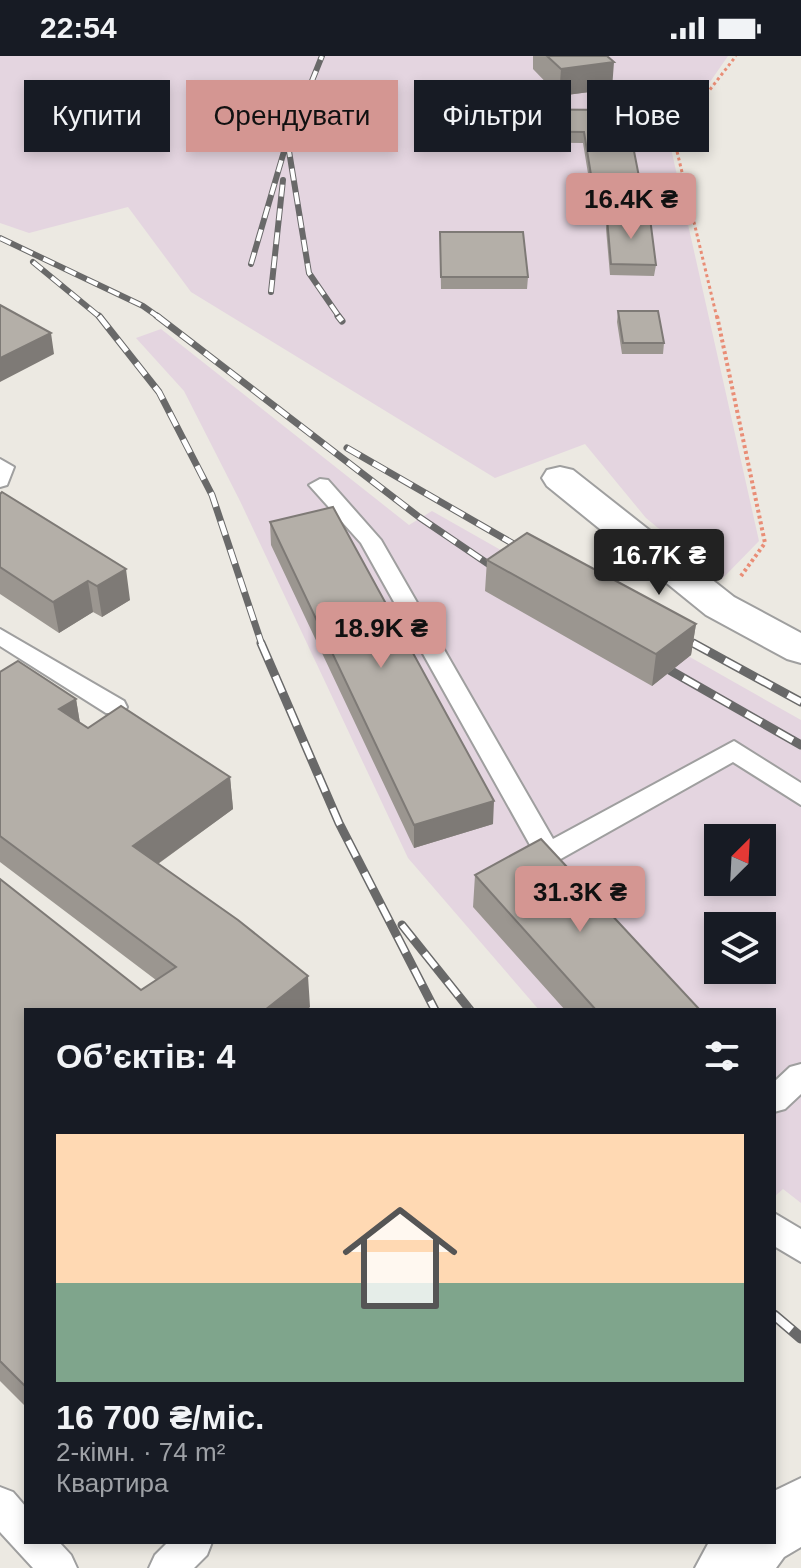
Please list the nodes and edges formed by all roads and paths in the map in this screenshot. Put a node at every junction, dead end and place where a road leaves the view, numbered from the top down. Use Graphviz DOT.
graph roads {
  1 [pos="736,56"];
  2 [pos="0,465"];
  3 [pos="560,478"];
  4 [pos="0,481"];
  5 [pos="320,485"];
  6 [pos="720,606"];
  7 [pos="0,636"];
  8 [pos="801,650"];
  9 [pos="115,707"];
  10 [pos="801,796"];
  11 [pos="776,1229"];
  12 [pos="801,1248"];
  13 [pos="0,1505"];
  14 [pos="801,1508"];
  15 [pos="776,1528"];
  16 [pos="24,1532"];
  17 [pos="36,1544"];
  18 [pos="192,1544"];
  19 [pos="756,1544"];
  20 [pos="58,1568"];
  21 [pos="168,1568"];
  22 [pos="726,1568"];
  1 -- 6 [label="path"];
  2 -- 4 [label="lane"];
  3 -- 6 [label="street"];
  5 -- 10 [label="lane"];
  6 -- 8 [label="street"];
  7 -- 9 [label="lane"];
  11 -- 12 [label="lane"];
  13 -- 16 [label="lane"];
  14 -- 15 [label="street"];
  17 -- 20 [label="lane"];
  18 -- 21 [label="lane"];
  19 -- 22 [label="street"];
}
